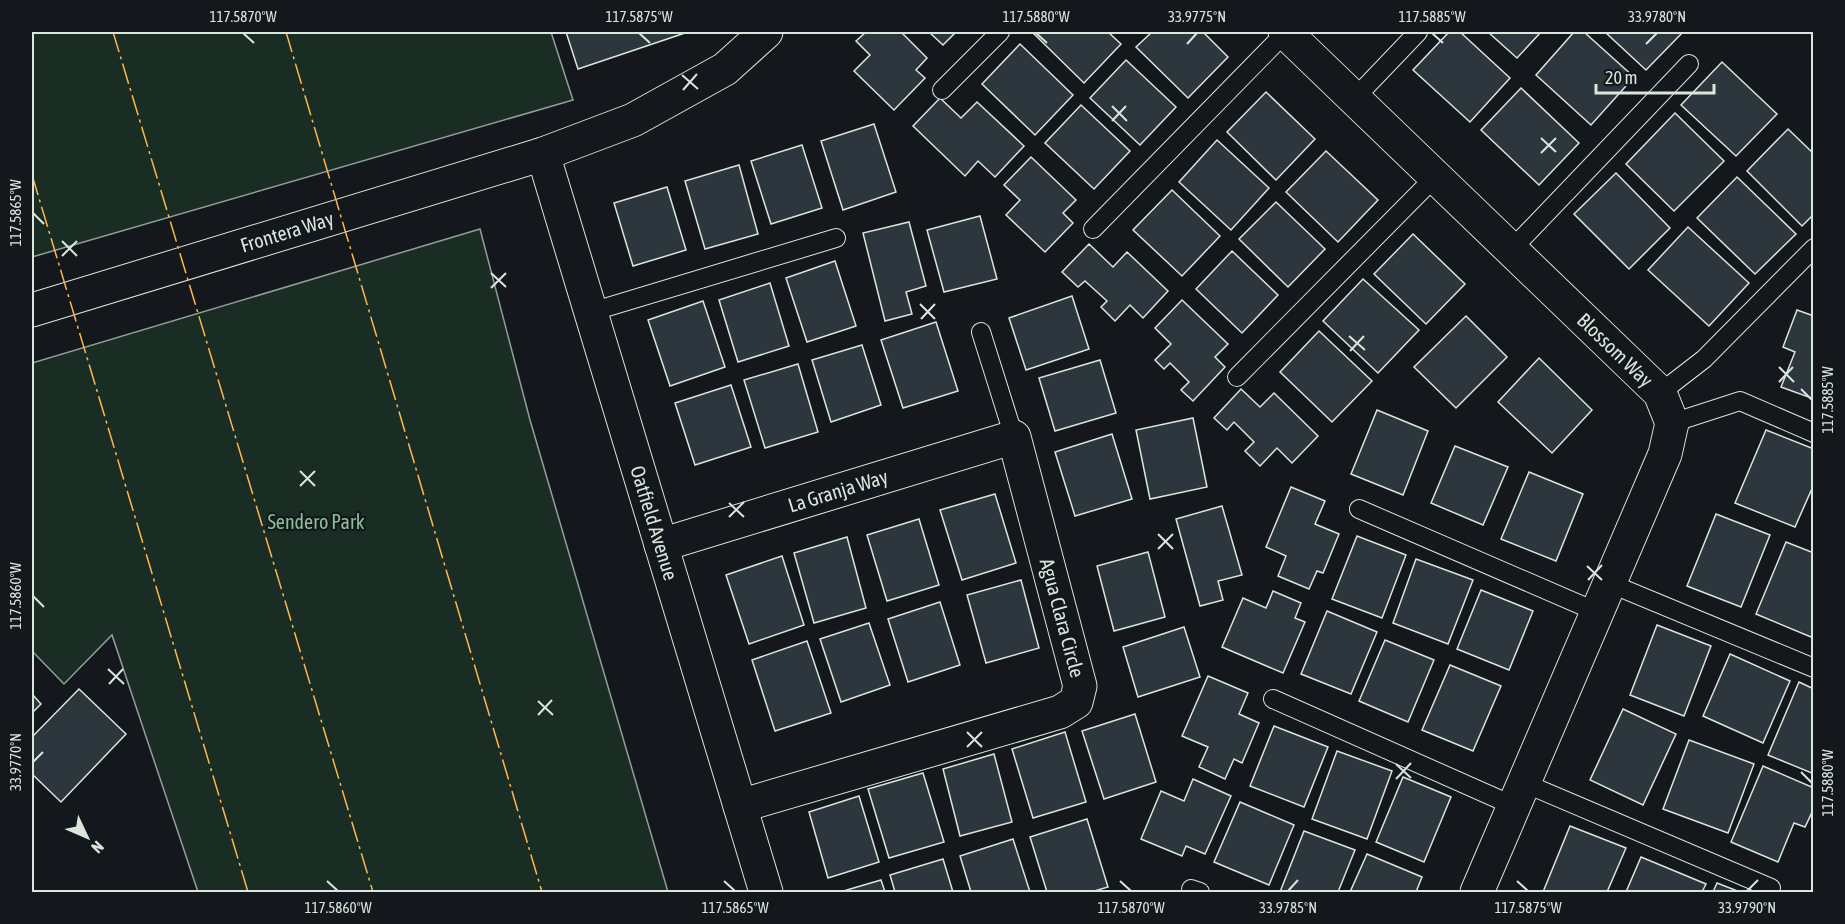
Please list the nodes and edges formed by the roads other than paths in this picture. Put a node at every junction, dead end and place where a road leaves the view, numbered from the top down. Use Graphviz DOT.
graph roads {
  1 [pos="766,32"];
  2 [pos="1000,32"];
  3 [pos="1285,32"];
  4 [pos="1418,32"];
  5 [pos="1689,64"];
  6 [pos="942,90"];
  7 [pos="1354,99"];
  8 [pos="543,153"];
  9 [pos="1435,177"];
  10 [pos="1093,229"];
  11 [pos="836,238"];
  12 [pos="1814,248"];
  13 [pos="1511,250"];
  14 [pos="32,310"];
  15 [pos="591,312"];
  16 [pos="981,332"];
  17 [pos="1237,377"];
  18 [pos="1660,393"];
  19 [pos="1672,423"];
  20 [pos="1814,433"];
  21 [pos="1014,437"];
  22 [pos="1359,509"];
  23 [pos="661,545"];
  24 [pos="1603,598"];
  25 [pos="1814,669"];
  26 [pos="1273,699"];
  27 [pos="1519,795"];
  28 [pos="740,806"];
  29 [pos="1771,888"];
  30 [pos="766,892"];
  31 [pos="1477,892"];
  1 -- 8 [label="street, Frontera Way"];
  2 -- 6 [label="lane"];
  3 -- 7 [label="street, Blossom Way"];
  3 -- 10 [label="lane"];
  4 -- 7 [label="lane"];
  5 -- 13 [label="lane"];
  7 -- 9 [label="street, Blossom Way"];
  8 -- 14 [label="street, Frontera Way"];
  8 -- 15 [label="street, Oatfield Avenue"];
  9 -- 13 [label="street, Blossom Way"];
  9 -- 17 [label="lane"];
  11 -- 15 [label="lane"];
  12 -- 18 [label="lane"];
  13 -- 18 [label="street, Blossom Way"];
  15 -- 23 [label="street, Oatfield Avenue"];
  16 -- 21 [label="lane"];
  18 -- 19 [label="street, Blossom Way"];
  19 -- 20 [label="lane"];
  19 -- 24 [label="street"];
  21 -- 23 [label="street, La Granja Way"];
  21 -- 28 [label="street, Agua Clara Circle"];
  22 -- 24 [label="lane"];
  23 -- 28 [label="street, Oatfield Avenue"];
  24 -- 25 [label="lane"];
  24 -- 27 [label="street"];
  26 -- 27 [label="lane"];
  27 -- 29 [label="lane"];
  27 -- 31 [label="street"];
  28 -- 30 [label="street, Oatfield Avenue"];
}
